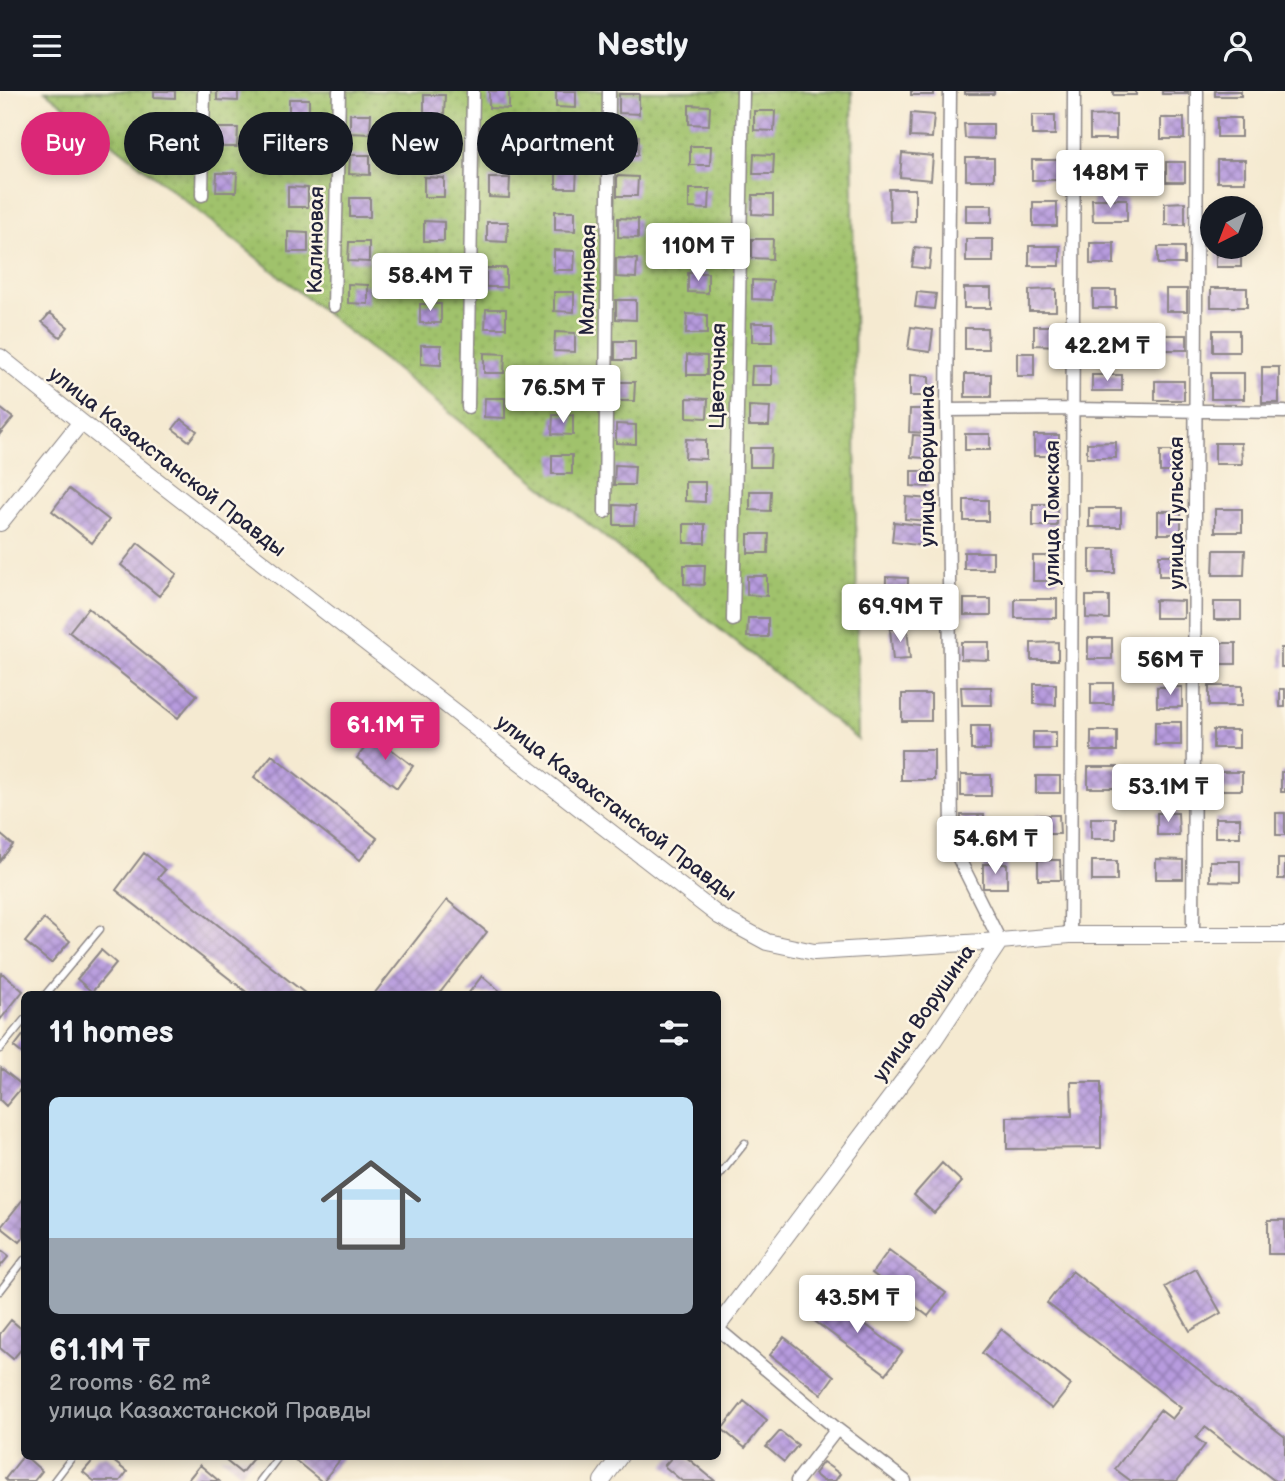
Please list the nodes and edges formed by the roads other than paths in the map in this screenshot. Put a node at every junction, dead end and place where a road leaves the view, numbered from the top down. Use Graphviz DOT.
graph roads {
  1 [pos="204,91"];
  2 [pos="339,91"];
  3 [pos="474,91"];
  4 [pos="609,91"];
  5 [pos="743,91"];
  6 [pos="950,91"];
  7 [pos="1074,91"];
  8 [pos="1197,91"];
  9 [pos="202,195"];
  10 [pos="334,306"];
  11 [pos="0,357"];
  12 [pos="468,407"];
  13 [pos="1072,409"];
  14 [pos="947,410"];
  15 [pos="1195,411"];
  16 [pos="1285,412"];
  17 [pos="81,422"];
  18 [pos="605,512"];
  19 [pos="0,523"];
  20 [pos="733,619"];
  21 [pos="100,929"];
  22 [pos="1070,935"];
  23 [pos="1194,935"];
  24 [pos="1285,935"];
  25 [pos="1000,941"];
  26 [pos="48,991"];
  27 [pos="21,1024"];
  28 [pos="0,1049"];
  29 [pos="745,1143"];
  30 [pos="721,1173"];
  31 [pos="21,1264"];
  32 [pos="0,1291"];
  33 [pos="721,1323"];
  34 [pos="721,1330"];
  35 [pos="837,1429"];
  36 [pos="70,1460"];
  37 [pos="276,1460"];
  38 [pos="617,1460"];
  39 [pos="54,1481"];
  40 [pos="260,1481"];
  41 [pos="602,1481"];
  42 [pos="797,1481"];
  43 [pos="905,1481"];
  1 -- 9 [label="street"];
  2 -- 10 [label="street, Калиновая"];
  3 -- 12 [label="street"];
  4 -- 18 [label="street, Малиновая"];
  5 -- 20 [label="street, Цветочная"];
  6 -- 14 [label="street, улица Ворушина"];
  7 -- 13 [label="street, улица Томская"];
  8 -- 15 [label="street, улица Тульская"];
  11 -- 17 [label="street, улица Казахстанской Правды"];
  13 -- 14 [label="street"];
  13 -- 15 [label="street"];
  13 -- 22 [label="street, улица Томская"];
  14 -- 25 [label="street, улица Ворушина"];
  15 -- 16 [label="street"];
  15 -- 23 [label="street, улица Тульская"];
  17 -- 19 [label="street"];
  17 -- 25 [label="street, улица Казахстанской Правды"];
  21 -- 26 [label="lane"];
  22 -- 23 [label="street, улица Казахстанской Правды"];
  22 -- 25 [label="street, улица Казахстанской Правды"];
  23 -- 24 [label="street, улица Казахстанской Правды"];
  25 -- 33 [label="street, улица Ворушина"];
  27 -- 28 [label="lane"];
  29 -- 30 [label="lane"];
  31 -- 32 [label="lane"];
  34 -- 35 [label="street"];
  35 -- 42 [label="street"];
  35 -- 43 [label="street"];
  36 -- 39 [label="lane"];
  37 -- 40 [label="lane"];
  38 -- 41 [label="street"];
}
